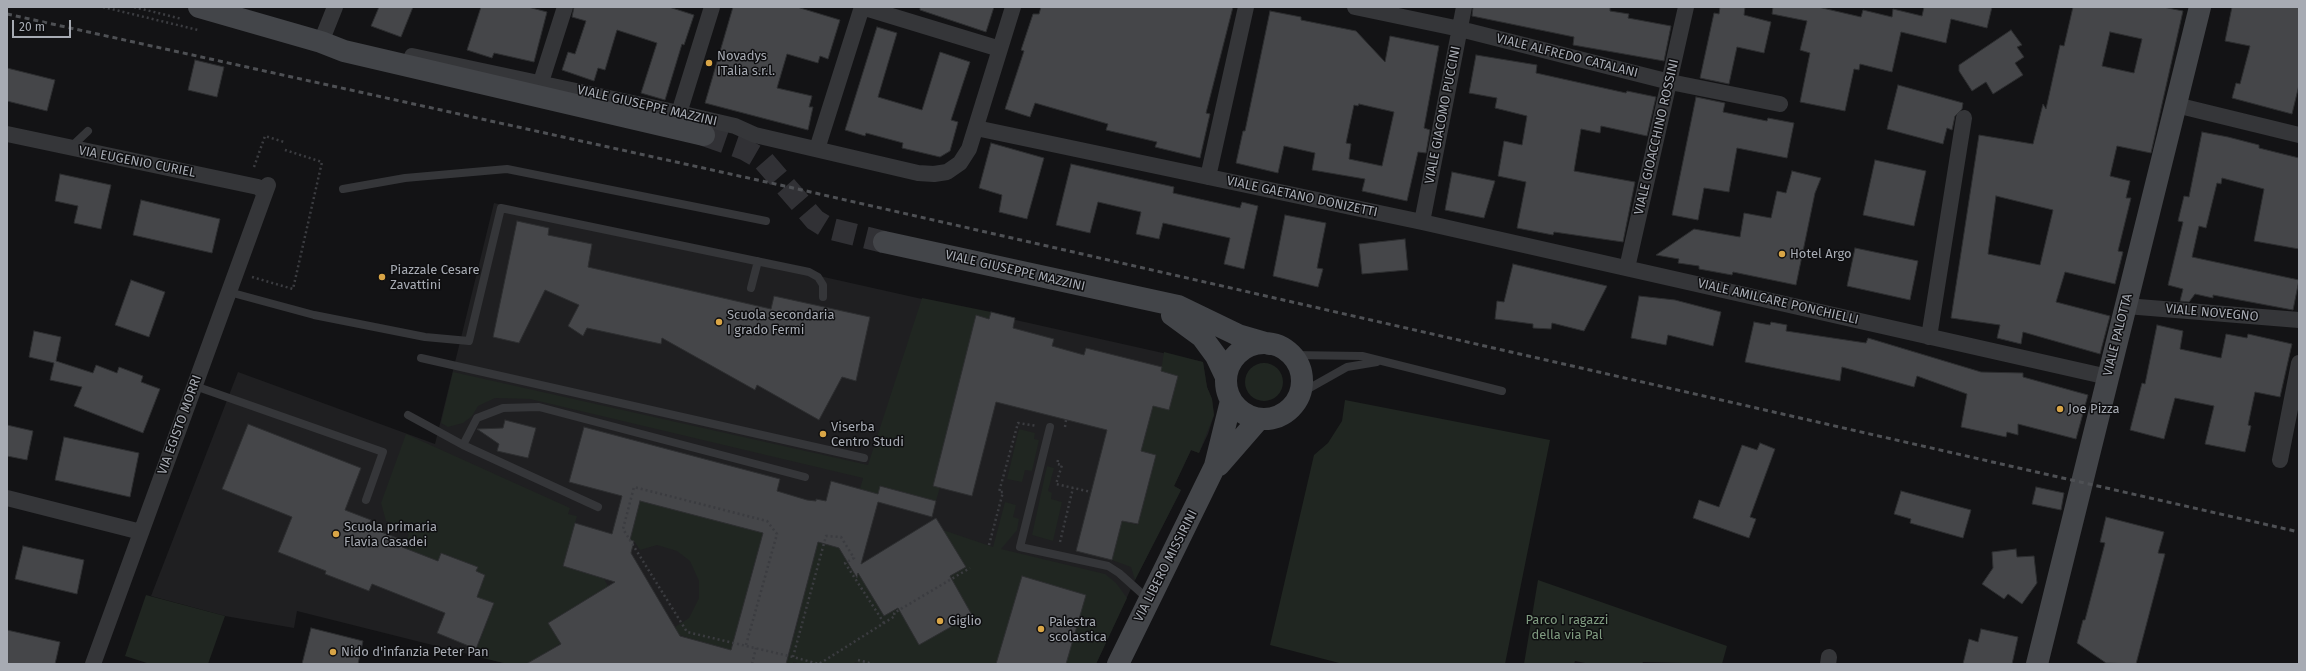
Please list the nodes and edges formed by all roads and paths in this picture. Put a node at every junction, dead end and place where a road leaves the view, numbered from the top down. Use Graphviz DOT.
graph roads {
  1 [pos="103,7"];
  2 [pos="199,7"];
  3 [pos="335,7"];
  4 [pos="565,7"];
  5 [pos="712,7"];
  6 [pos="862,7"];
  7 [pos="1013,7"];
  8 [pos="1246,7"];
  9 [pos="1355,7"];
  10 [pos="1464,7"];
  11 [pos="1686,7"];
  12 [pos="2200,7"];
  13 [pos="1460,29"];
  14 [pos="200,31"];
  15 [pos="321,42"];
  16 [pos="1000,49"];
  17 [pos="344,52"];
  18 [pos="541,82"];
  19 [pos="1670,82"];
  20 [pos="1780,104"];
  21 [pos="2176,105"];
  22 [pos="679,113"];
  23 [pos="1964,118"];
  24 [pos="976,128"];
  25 [pos="88,132"];
  26 [pos="7,134"];
  27 [pos="704,135"];
  28 [pos="2299,135"];
  29 [pos="284,142"];
  30 [pos="69,148"];
  31 [pos="282,149"];
  32 [pos="816,149"];
  33 [pos="252,172"];
  34 [pos="1208,177"];
  35 [pos="266,189"];
  36 [pos="343,190"];
  37 [pos="766,221"];
  38 [pos="1422,222"];
  39 [pos="884,242"];
  40 [pos="758,261"];
  41 [pos="1627,268"];
  42 [pos="252,277"];
  43 [pos="751,288"];
  44 [pos="229,292"];
  45 [pos="823,297"];
  46 [pos="1147,300"];
  47 [pos="2126,306"];
  48 [pos="2299,320"];
  49 [pos="1929,337"];
  50 [pos="1269,344"];
  51 [pos="1291,354"];
  52 [pos="421,358"];
  53 [pos="1381,362"];
  54 [pos="2299,363"];
  55 [pos="1226,377"];
  56 [pos="2108,377"];
  57 [pos="194,386"];
  58 [pos="1502,391"];
  59 [pos="1299,394"];
  60 [pos="1231,401"];
  61 [pos="408,415"];
  62 [pos="1259,419"];
  63 [pos="1039,420"];
  64 [pos="1066,420"];
  65 [pos="1050,427"];
  66 [pos="1063,435"];
  67 [pos="463,446"];
  68 [pos="1059,457"];
  69 [pos="864,458"];
  70 [pos="2280,460"];
  71 [pos="806,477"];
  72 [pos="1207,485"];
  73 [pos="1073,488"];
  74 [pos="1091,492"];
  75 [pos="7,498"];
  76 [pos="366,500"];
  77 [pos="598,507"];
  78 [pos="141,532"];
  79 [pos="989,545"];
  80 [pos="1057,555"];
  81 [pos="970,568"];
  82 [pos="1148,600"];
  83 [pos="884,623"];
  84 [pos="746,645"];
  85 [pos="756,648"];
  86 [pos="793,657"];
  87 [pos="1124,659"];
  88 [pos="858,660"];
  89 [pos="93,664"];
  90 [pos="752,664"];
  91 [pos="873,664"];
  92 [pos="2037,664"];
  1 -- 14 [label="path"];
  2 -- 15 [label="street, VIALE GIUSEPPE MAZZINI"];
  3 -- 15 [label="street"];
  4 -- 18 [label="street"];
  5 -- 22 [label="street"];
  6 -- 16 [label="street"];
  6 -- 32 [label="street"];
  7 -- 16 [label="street"];
  8 -- 34 [label="street"];
  9 -- 13 [label="street, VIALE ALFREDO CATALANI"];
  10 -- 13 [label="street, VIALE GIACOMO PUCCINI"];
  11 -- 19 [label="street, VIALE GIOACCHINO ROSSINI"];
  12 -- 21 [label="street, VIALE PALOTTA"];
  13 -- 19 [label="street, VIALE ALFREDO CATALANI"];
  13 -- 38 [label="street, VIALE GIACOMO PUCCINI"];
  15 -- 17 [label="street, VIALE GIUSEPPE MAZZINI"];
  16 -- 24 [label="street"];
  17 -- 18 [label="street, VIALE GIUSEPPE MAZZINI"];
  17 -- 27 [label="street, VIALE GIUSEPPE MAZZINI"];
  18 -- 22 [label="street, VIALE GIUSEPPE MAZZINI"];
  19 -- 20 [label="street, VIALE ALFREDO CATALANI"];
  19 -- 41 [label="street, VIALE GIOACCHINO ROSSINI"];
  21 -- 28 [label="street"];
  21 -- 47 [label="street, VIALE PALOTTA"];
  22 -- 32 [label="street, VIALE GIUSEPPE MAZZINI"];
  23 -- 49 [label="street"];
  24 -- 32 [label="street, VIALE GIUSEPPE MAZZINI"];
  24 -- 34 [label="street, VIALE GAETANO DONIZETTI"];
  25 -- 30 [label="lane"];
  26 -- 30 [label="street, VIA EUGENIO CURIEL"];
  29 -- 33 [label="path"];
  30 -- 35 [label="street, VIA EUGENIO CURIEL"];
  31 -- 42 [label="path"];
  34 -- 38 [label="street, VIALE GAETANO DONIZETTI"];
  35 -- 44 [label="street, VIA EGISTO MORRI"];
  36 -- 37 [label="lane"];
  38 -- 41 [label="street, VIALE GAETANO DONIZETTI"];
  39 -- 46 [label="street, VIALE GIUSEPPE MAZZINI"];
  40 -- 43 [label="lane"];
  40 -- 44 [label="lane"];
  40 -- 45 [label="lane"];
  41 -- 49 [label="street, VIALE AMILCARE PONCHIELLI"];
  44 -- 57 [label="street, VIA EGISTO MORRI"];
  46 -- 50 [label="street, VIALE GIUSEPPE MAZZINI"];
  46 -- 55 [label="street, VIALE GIUSEPPE MAZZINI"];
  47 -- 48 [label="street, VIALE NOVEGNO"];
  47 -- 56 [label="street, VIALE PALOTTA"];
  49 -- 56 [label="street, VIALE AMILCARE PONCHIELLI"];
  50 -- 51 [label="street"];
  50 -- 55 [label="street"];
  51 -- 53 [label="lane"];
  51 -- 59 [label="street"];
  52 -- 69 [label="lane"];
  53 -- 58 [label="lane"];
  53 -- 59 [label="lane"];
  54 -- 70 [label="street"];
  55 -- 60 [label="street"];
  56 -- 92 [label="street, VIALE PALOTTA"];
  57 -- 76 [label="lane"];
  57 -- 78 [label="street, VIA EGISTO MORRI"];
  59 -- 62 [label="street"];
  60 -- 62 [label="street"];
  60 -- 72 [label="street, VIA LIBERO MISSIRINI"];
  61 -- 67 [label="lane"];
  62 -- 72 [label="street, VIA LIBERO MISSIRINI"];
  63 -- 79 [label="path"];
  64 -- 66 [label="path"];
  65 -- 80 [label="lane"];
  67 -- 71 [label="lane"];
  67 -- 77 [label="lane"];
  68 -- 73 [label="path"];
  72 -- 82 [label="street, VIA LIBERO MISSIRINI"];
  73 -- 74 [label="path"];
  73 -- 80 [label="path"];
  75 -- 78 [label="street"];
  78 -- 89 [label="street, VIA EGISTO MORRI"];
  80 -- 82 [label="lane"];
  81 -- 83 [label="path"];
  82 -- 87 [label="street, VIA LIBERO MISSIRINI"];
  83 -- 86 [label="path"];
  83 -- 86 [label="path"];
  84 -- 84 [label="path"];
  84 -- 85 [label="path"];
  85 -- 86 [label="path"];
  85 -- 90 [label="path"];
  88 -- 91 [label="path"];
}
